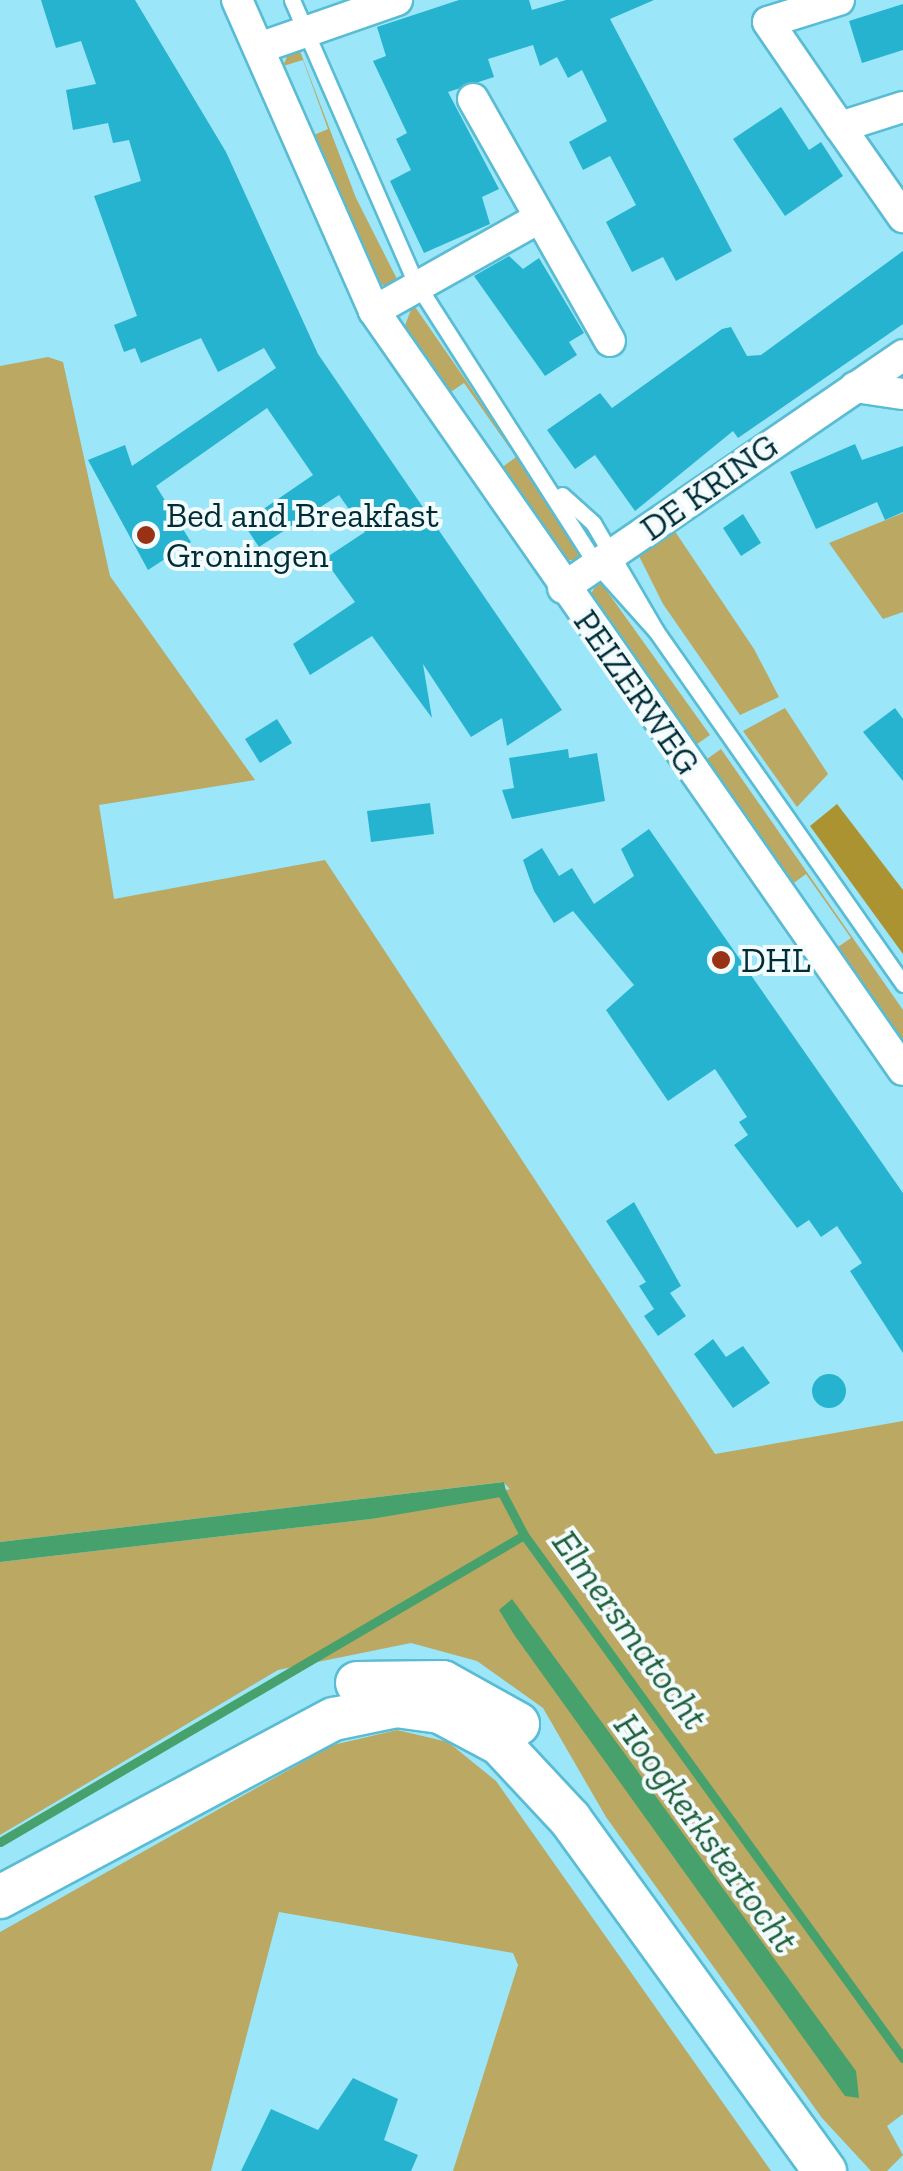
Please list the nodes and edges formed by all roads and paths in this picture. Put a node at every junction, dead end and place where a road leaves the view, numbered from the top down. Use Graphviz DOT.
graph roads {
  1 [pos="237,0"];
  2 [pos="396,0"];
  3 [pos="840,0"];
  4 [pos="299,14"];
  5 [pos="262,47"];
  6 [pos="472,99"];
  7 [pos="903,107"];
  8 [pos="840,127"];
  9 [pos="903,216"];
  10 [pos="540,218"];
  11 [pos="418,286"];
  12 [pos="374,311"];
  13 [pos="610,341"];
  14 [pos="903,356"];
  15 [pos="855,388"];
  16 [pos="903,394"];
  17 [pos="605,559"];
  18 [pos="563,588"];
  19 [pos="903,984"];
  20 [pos="903,1070"];
  21 [pos="0,1897"];
  22 [pos="825,2171"];
  1 -- 5 [label="street, PEIZERWEG"];
  2 -- 4 [label="street"];
  3 -- 8 [label="street"];
  4 -- 5 [label="street"];
  4 -- 11 [label="lane, PEIZERWEG"];
  5 -- 12 [label="street, PEIZERWEG"];
  6 -- 10 [label="street"];
  7 -- 8 [label="street"];
  8 -- 9 [label="street"];
  10 -- 11 [label="street"];
  10 -- 13 [label="street"];
  11 -- 12 [label="street"];
  11 -- 17 [label="lane, PEIZERWEG"];
  12 -- 18 [label="street, PEIZERWEG"];
  14 -- 15 [label="street, DE KRING"];
  15 -- 16 [label="street"];
  15 -- 17 [label="street, DE KRING"];
  17 -- 18 [label="street, DE KRING"];
  17 -- 19 [label="lane, PEIZERWEG"];
  18 -- 20 [label="street, PEIZERWEG"];
  21 -- 22 [label="main road"];
}
